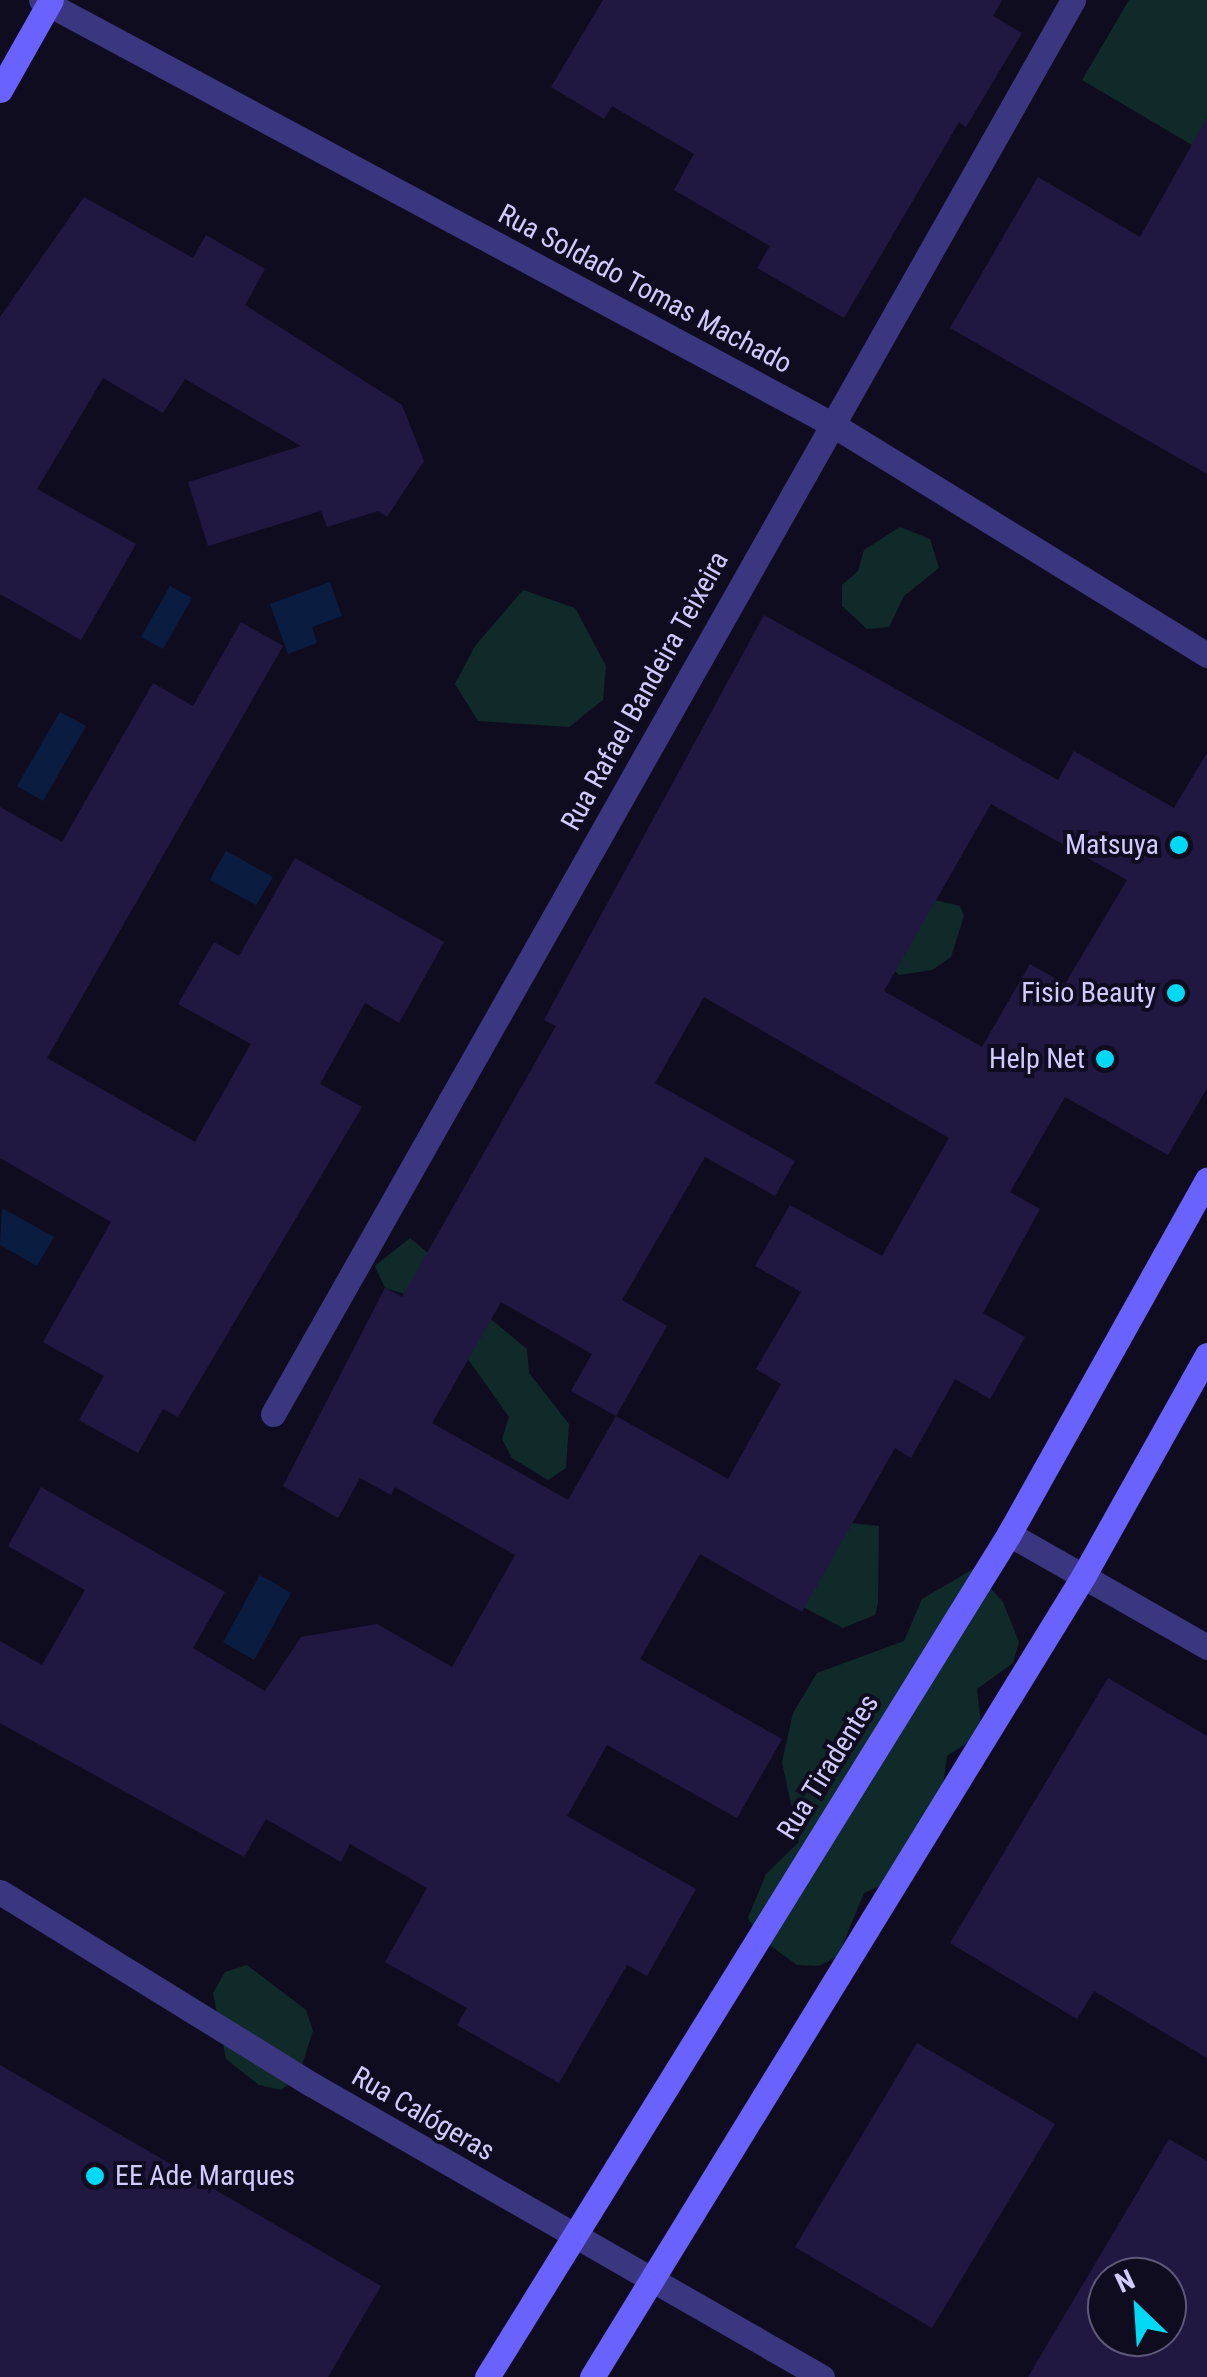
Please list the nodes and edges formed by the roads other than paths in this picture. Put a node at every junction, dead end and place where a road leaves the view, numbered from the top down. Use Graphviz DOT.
graph roads {
  1 [pos="1073,0"];
  2 [pos="48,1"];
  3 [pos="0,90"];
  4 [pos="830,422"];
  5 [pos="1207,655"];
  6 [pos="1207,1180"];
  7 [pos="1207,1354"];
  8 [pos="274,1414"];
  9 [pos="1010,1534"];
  10 [pos="1084,1575"];
  11 [pos="1207,1647"];
  12 [pos="0,1892"];
  13 [pos="571,2234"];
  14 [pos="648,2276"];
  15 [pos="487,2377"];
  16 [pos="592,2377"];
  17 [pos="822,2377"];
  1 -- 4 [label="street, Rua Rafael Bandeira Teixeira"];
  2 -- 3 [label="main road"];
  2 -- 4 [label="street, Rua Soldado Tomas Machado"];
  4 -- 5 [label="street, Rua Soldado Tomas Machado"];
  4 -- 8 [label="street, Rua Rafael Bandeira Teixeira"];
  6 -- 9 [label="main road, Rua Tiradentes"];
  7 -- 10 [label="main road"];
  9 -- 10 [label="street"];
  9 -- 13 [label="main road, Rua Tiradentes"];
  10 -- 11 [label="street"];
  10 -- 14 [label="main road"];
  12 -- 13 [label="street, Rua Calógeras"];
  13 -- 14 [label="street, Rua Calógeras"];
  13 -- 15 [label="main road, Rua Tiradentes"];
  14 -- 16 [label="main road"];
  14 -- 17 [label="street, Rua Calógeras"];
}
